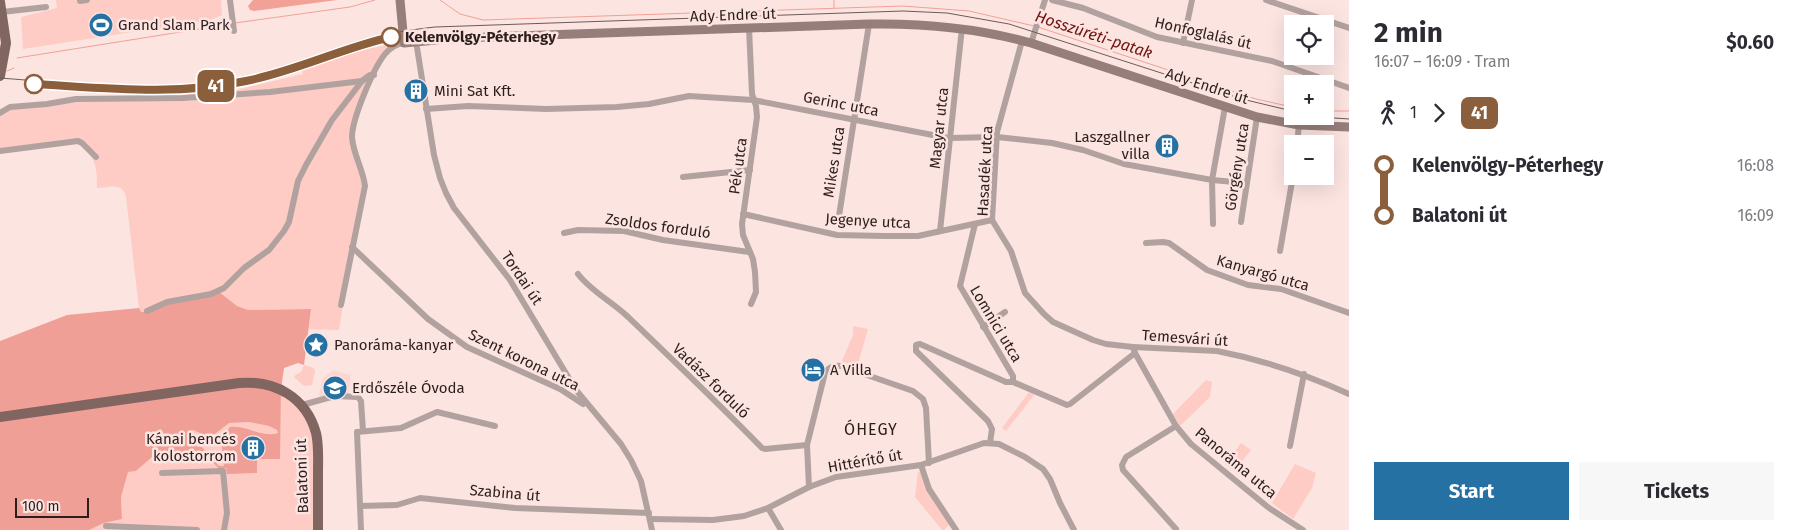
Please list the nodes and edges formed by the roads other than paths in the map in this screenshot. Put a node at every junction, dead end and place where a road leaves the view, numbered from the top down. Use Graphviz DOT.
graph roads {
  1 [pos="87,0"];
  2 [pos="230,0"];
  3 [pos="400,0"];
  4 [pos="1045,0"];
  5 [pos="1052,0"];
  6 [pos="1192,0"];
  7 [pos="1266,0"];
  8 [pos="80,1"];
  9 [pos="1,7"];
  10 [pos="46,7"];
  11 [pos="869,24"];
  12 [pos="750,28"];
  13 [pos="962,28"];
  14 [pos="1349,28"];
  15 [pos="234,29"];
  16 [pos="416,42"];
  17 [pos="1026,42"];
  18 [pos="404,43"];
  19 [pos="1183,43"];
  20 [pos="1,74"];
  21 [pos="374,75"];
  22 [pos="362,81"];
  23 [pos="1349,88"];
  24 [pos="753,100"];
  25 [pos="1225,107"];
  26 [pos="426,109"];
  27 [pos="0,113"];
  28 [pos="1257,117"];
  29 [pos="853,119"];
  30 [pos="1284,122"];
  31 [pos="1299,125"];
  32 [pos="1349,127"];
  33 [pos="1298,135"];
  34 [pos="997,137"];
  35 [pos="950,138"];
  36 [pos="0,151"];
  37 [pos="96,157"];
  38 [pos="750,170"];
  39 [pos="683,177"];
  40 [pos="1212,180"];
  41 [pos="1246,183"];
  42 [pos="1291,185"];
  43 [pos="743,214"];
  44 [pos="839,216"];
  45 [pos="992,220"];
  46 [pos="1241,222"];
  47 [pos="975,224"];
  48 [pos="1212,224"];
  49 [pos="940,231"];
  50 [pos="564,232"];
  51 [pos="1146,244"];
  52 [pos="352,247"];
  53 [pos="1280,251"];
  54 [pos="749,252"];
  55 [pos="578,274"];
  56 [pos="752,304"];
  57 [pos="341,306"];
  58 [pos="146,311"];
  59 [pos="1005,312"];
  60 [pos="1349,312"];
  61 [pos="983,327"];
  62 [pos="1134,350"];
  63 [pos="1304,374"];
  64 [pos="1013,382"];
  65 [pos="1349,394"];
  66 [pos="302,405"];
  67 [pos="596,414"];
  68 [pos="0,417"];
  69 [pos="495,426"];
  70 [pos="1176,426"];
  71 [pos="363,431"];
  72 [pos="990,443"];
  73 [pos="807,445"];
  74 [pos="1290,446"];
  75 [pos="925,464"];
  76 [pos="162,474"];
  77 [pos="809,487"];
  78 [pos="360,506"];
  79 [pos="768,508"];
  80 [pos="649,516"];
  81 [pos="106,526"];
  82 [pos="197,530"];
  83 [pos="224,530"];
  84 [pos="318,530"];
  85 [pos="360,530"];
  86 [pos="652,530"];
  87 [pos="781,530"];
  88 [pos="956,530"];
  89 [pos="1074,530"];
  90 [pos="1176,530"];
  91 [pos="1303,530"];
  1 -- 8 [label="street"];
  2 -- 15 [label="street"];
  3 -- 18 [label="street"];
  4 -- 17 [label="street, Hasadék utca"];
  5 -- 19 [label="street, Honfoglalás út"];
  6 -- 19 [label="street"];
  7 -- 14 [label="street"];
  9 -- 10 [label="street"];
  9 -- 20 [label="main road"];
  11 -- 12 [label="street, Ady Endre út"];
  11 -- 13 [label="street, Ady Endre út"];
  11 -- 29 [label="street, Mikes utca"];
  12 -- 16 [label="street, Ady Endre út"];
  12 -- 24 [label="street, Pék utca"];
  13 -- 17 [label="street, Ady Endre út"];
  13 -- 35 [label="street, Magyar utca"];
  16 -- 18 [label="street, Ady Endre út"];
  16 -- 26 [label="street, Tordai út"];
  17 -- 25 [label="street, Ady Endre út"];
  17 -- 34 [label="street, Hasadék utca"];
  18 -- 21 [label="street"];
  19 -- 23 [label="street, Honfoglalás út"];
  21 -- 22 [label="street"];
  21 -- 52 [label="street"];
  22 -- 27 [label="street"];
  22 -- 58 [label="street"];
  24 -- 26 [label="street, Gerinc utca"];
  24 -- 29 [label="street, Gerinc utca"];
  24 -- 38 [label="street, Pék utca"];
  25 -- 28 [label="street, Ady Endre út"];
  25 -- 40 [label="street"];
  26 -- 67 [label="street, Tordai út"];
  28 -- 30 [label="street, Ady Endre út"];
  28 -- 41 [label="street, Görgény utca"];
  29 -- 35 [label="street, Gerinc utca"];
  29 -- 44 [label="street, Mikes utca"];
  31 -- 32 [label="street, Ady Endre út"];
  31 -- 33 [label="street"];
  34 -- 35 [label="street, Gerinc utca"];
  34 -- 40 [label="street, Gerinc utca"];
  34 -- 45 [label="street, Hasadék utca"];
  35 -- 49 [label="street, Magyar utca"];
  36 -- 37 [label="street"];
  38 -- 39 [label="street"];
  38 -- 43 [label="street, Pék utca"];
  40 -- 41 [label="street, Gerinc utca"];
  40 -- 48 [label="street"];
  41 -- 46 [label="street, Görgény utca"];
  42 -- 53 [label="street"];
  43 -- 49 [label="street, Jegenye utca"];
  43 -- 54 [label="street, Pék utca"];
  45 -- 47 [label="street, Jegenye utca"];
  45 -- 62 [label="street, Hasadék utca"];
  47 -- 49 [label="street, Jegenye utca"];
  47 -- 61 [label="street, Lomnici utca"];
  50 -- 54 [label="street, Zsoldos forduló"];
  51 -- 60 [label="street, Kanyargó utca"];
  52 -- 57 [label="street"];
  52 -- 67 [label="street, Szent korona utca"];
  54 -- 56 [label="street, Pék utca"];
  55 -- 73 [label="street, Vadász forduló"];
  59 -- 61 [label="street"];
  61 -- 64 [label="street, Lomnici utca"];
  62 -- 63 [label="street, Temesvári út"];
  62 -- 64 [label="street, Temesvári út"];
  62 -- 70 [label="street, Panoráma utca"];
  63 -- 65 [label="street, Temesvári út"];
  63 -- 74 [label="street"];
  64 -- 72 [label="street, Lomnici utca"];
  66 -- 68 [label="main road, Balatoni út"];
  66 -- 71 [label="street"];
  66 -- 84 [label="main road, Balatoni út"];
  67 -- 80 [label="street, Tordai út"];
  69 -- 71 [label="street"];
  70 -- 90 [label="street"];
  70 -- 91 [label="street, Panoráma utca"];
  71 -- 78 [label="street"];
  72 -- 75 [label="street, Hittérítő út"];
  72 -- 89 [label="street"];
  73 -- 75 [label="street"];
  73 -- 77 [label="street"];
  75 -- 77 [label="street, Hittérítő út"];
  75 -- 88 [label="street"];
  76 -- 83 [label="street"];
  77 -- 79 [label="street, Hittérítő út"];
  78 -- 80 [label="street, Szabina út"];
  78 -- 85 [label="street"];
  79 -- 80 [label="street, Hittérítő út"];
  79 -- 87 [label="street"];
  80 -- 86 [label="street, Tordai út"];
  81 -- 82 [label="street"];
}
